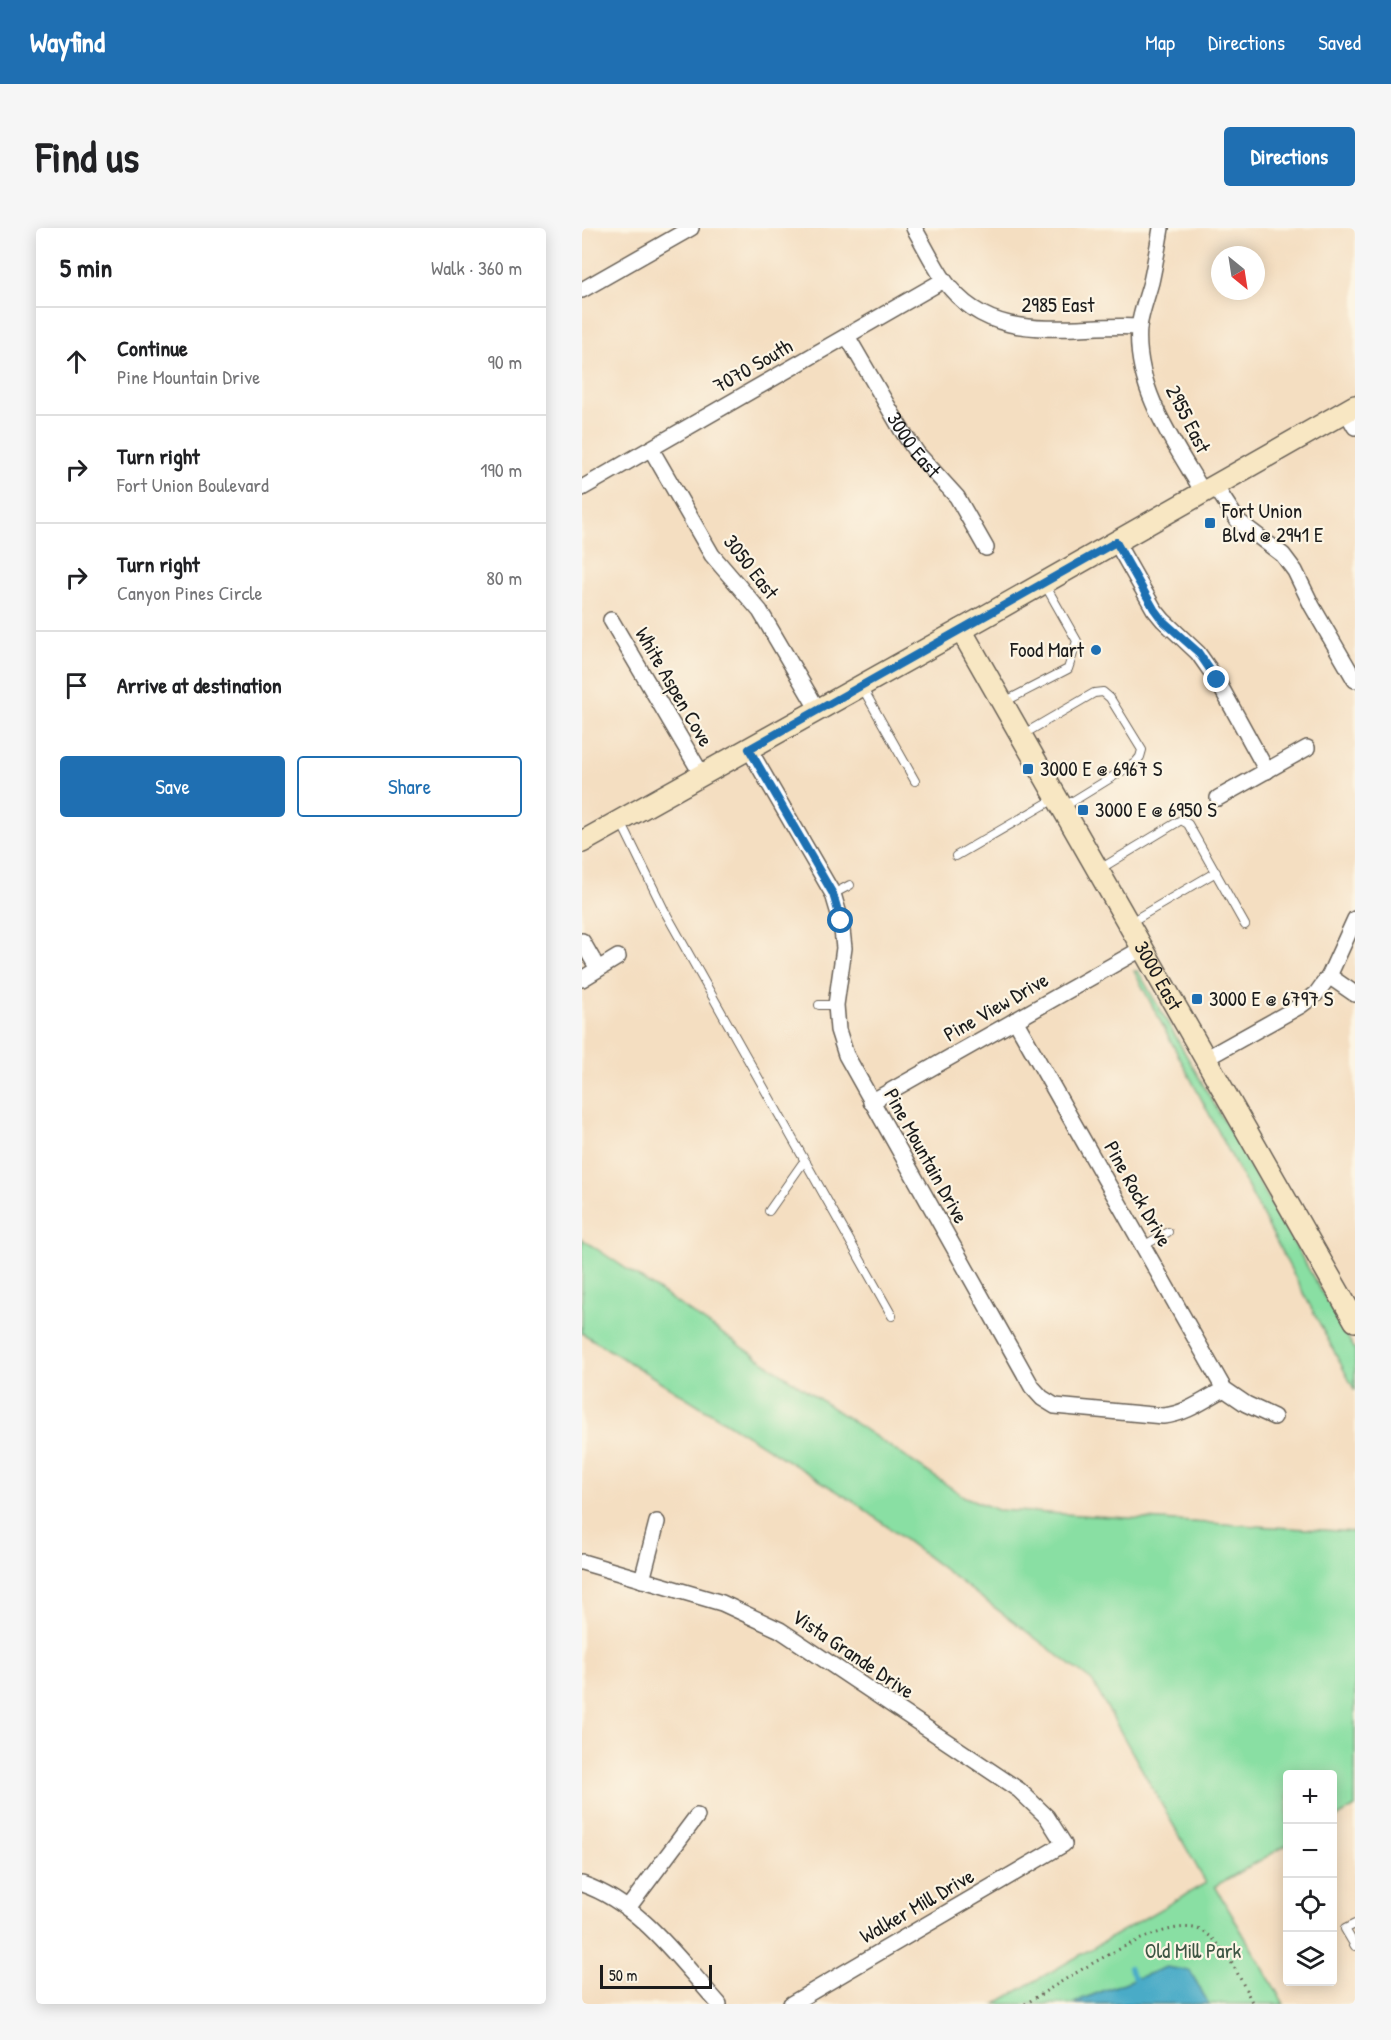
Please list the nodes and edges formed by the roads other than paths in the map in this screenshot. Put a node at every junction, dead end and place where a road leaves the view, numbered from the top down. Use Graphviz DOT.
graph roads {
  1 [pos="692,228"];
  2 [pos="914,228"];
  3 [pos="1161,228"];
  4 [pos="944,280"];
  5 [pos="582,290"];
  6 [pos="1139,327"];
  7 [pos="847,336"];
  8 [pos="1352,415"];
  9 [pos="651,449"];
  10 [pos="582,488"];
  11 [pos="1209,489"];
  12 [pos="1116,542"];
  13 [pos="987,548"];
  14 [pos="1044,583"];
  15 [pos="611,620"];
  16 [pos="961,630"];
  17 [pos="1355,680"];
  18 [pos="862,686"];
  19 [pos="1002,703"];
  20 [pos="818,710"];
  21 [pos="1022,735"];
  22 [pos="1307,748"];
  23 [pos="749,749"];
  24 [pos="1267,771"];
  25 [pos="702,775"];
  26 [pos="915,781"];
  27 [pos="1218,798"];
  28 [pos="1060,802"];
  29 [pos="620,821"];
  30 [pos="582,842"];
  31 [pos="956,856"];
  32 [pos="1098,870"];
  33 [pos="1216,872"];
  34 [pos="850,885"];
  35 [pos="833,894"];
  36 [pos="1355,919"];
  37 [pos="1129,923"];
  38 [pos="1245,925"];
  39 [pos="582,941"];
  40 [pos="1143,948"];
  41 [pos="618,957"];
  42 [pos="598,969"];
  43 [pos="1329,976"];
  44 [pos="582,979"];
  45 [pos="1355,993"];
  46 [pos="819,1005"];
  47 [pos="836,1005"];
  48 [pos="1015,1020"];
  49 [pos="1205,1059"];
  50 [pos="871,1102"];
  51 [pos="806,1162"];
  52 [pos="769,1211"];
  53 [pos="1168,1232"];
  54 [pos="1143,1246"];
  55 [pos="892,1316"];
  56 [pos="1355,1322"];
  57 [pos="1224,1389"];
  58 [pos="1274,1417"];
  59 [pos="657,1522"];
  60 [pos="582,1562"];
  61 [pos="642,1580"];
  62 [pos="697,1816"];
  63 [pos="1064,1844"];
  64 [pos="582,1884"];
  65 [pos="628,1908"];
  66 [pos="1355,1924"];
  67 [pos="1355,1946"];
  68 [pos="719,2004"];
  69 [pos="791,2004"];
  1 -- 5 [label="street"];
  2 -- 4 [label="street, 2985 East"];
  3 -- 6 [label="street, 2955 East"];
  4 -- 6 [label="street, 2985 East"];
  4 -- 7 [label="street, 7070 South"];
  6 -- 11 [label="street, 2955 East"];
  7 -- 9 [label="street, 7070 South"];
  7 -- 13 [label="street, 3000 East"];
  8 -- 11 [label="main road"];
  9 -- 10 [label="street, 7070 South"];
  9 -- 20 [label="street, 3050 East"];
  11 -- 12 [label="main road"];
  11 -- 17 [label="street, 2955 East"];
  12 -- 14 [label="main road"];
  12 -- 24 [label="street"];
  14 -- 16 [label="main road"];
  14 -- 19 [label="lane"];
  15 -- 25 [label="street, White Aspen Cove"];
  16 -- 18 [label="main road"];
  16 -- 19 [label="main road, 3000 East"];
  18 -- 20 [label="main road"];
  18 -- 26 [label="lane"];
  19 -- 21 [label="main road, 3000 East"];
  20 -- 23 [label="main road"];
  21 -- 28 [label="main road, 3000 East"];
  21 -- 28 [label="lane"];
  22 -- 24 [label="street"];
  23 -- 25 [label="main road"];
  23 -- 35 [label="street, Pine Mountain Drive"];
  24 -- 27 [label="street"];
  25 -- 29 [label="main road"];
  28 -- 31 [label="lane"];
  28 -- 32 [label="main road, 3000 East"];
  29 -- 30 [label="main road"];
  29 -- 51 [label="lane"];
  32 -- 33 [label="lane"];
  32 -- 37 [label="main road, 3000 East"];
  33 -- 37 [label="lane"];
  33 -- 38 [label="lane"];
  34 -- 35 [label="lane"];
  35 -- 47 [label="street, Pine Mountain Drive"];
  36 -- 43 [label="street"];
  37 -- 40 [label="main road, 3000 East"];
  39 -- 42 [label="street"];
  40 -- 48 [label="street, Pine View Drive"];
  40 -- 49 [label="main road, 3000 East"];
  41 -- 42 [label="street"];
  42 -- 44 [label="street"];
  43 -- 45 [label="street"];
  43 -- 49 [label="street"];
  46 -- 47 [label="lane"];
  47 -- 50 [label="street, Pine Mountain Drive"];
  48 -- 50 [label="street, Pine View Drive"];
  48 -- 54 [label="street, Pine Rock Drive"];
  49 -- 56 [label="main road, 3000 East"];
  50 -- 57 [label="street, Pine Mountain Drive"];
  51 -- 52 [label="lane"];
  51 -- 55 [label="lane"];
  53 -- 54 [label="lane"];
  54 -- 57 [label="street, Pine Rock Drive"];
  57 -- 58 [label="street"];
  59 -- 61 [label="street"];
  60 -- 61 [label="street, Vista Grande Drive"];
  61 -- 63 [label="street, Vista Grande Drive"];
  62 -- 65 [label="street"];
  63 -- 69 [label="street, Walker Mill Drive"];
  64 -- 65 [label="street"];
  65 -- 68 [label="street"];
  66 -- 67 [label="lane"];
}
